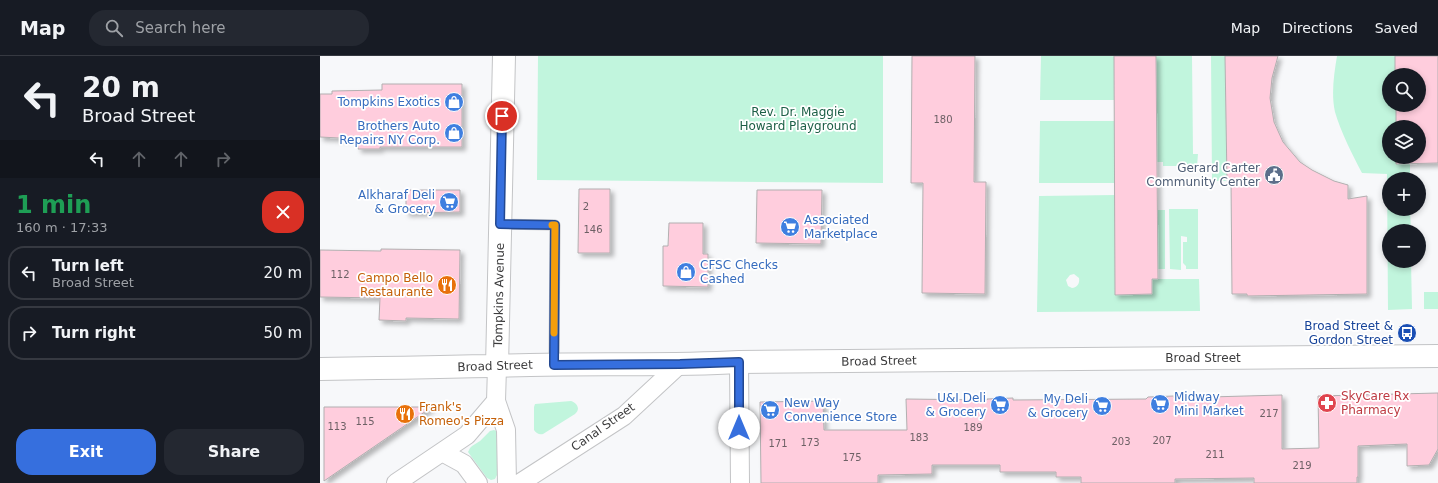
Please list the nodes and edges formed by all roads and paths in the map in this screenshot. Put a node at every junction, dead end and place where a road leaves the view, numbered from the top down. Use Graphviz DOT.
graph roads {
  1 [pos="504,56"];
  2 [pos="500,224"];
  3 [pos="1438,356"];
  4 [pos="739,362"];
  5 [pos="680,364"];
  6 [pos="554,365"];
  7 [pos="498,367"];
  8 [pos="320,369"];
  9 [pos="496,401"];
  10 [pos="442,452"];
  11 [pos="396,483"];
  12 [pos="478,483"];
  13 [pos="507,483"];
  14 [pos="520,483"];
  15 [pos="740,483"];
  1 -- 2 [label="street, Tompkins Avenue"];
  2 -- 6 [label="lane"];
  2 -- 7 [label="street, Tompkins Avenue"];
  3 -- 4 [label="street, Broad Street"];
  4 -- 5 [label="street, Broad Street"];
  4 -- 15 [label="street"];
  5 -- 6 [label="street, Broad Street"];
  5 -- 14 [label="street, Canal Street"];
  6 -- 7 [label="street, Broad Street"];
  7 -- 8 [label="street, Broad Street"];
  7 -- 9 [label="street"];
  9 -- 10 [label="street"];
  9 -- 13 [label="street"];
  10 -- 11 [label="street"];
  10 -- 12 [label="street"];
}
